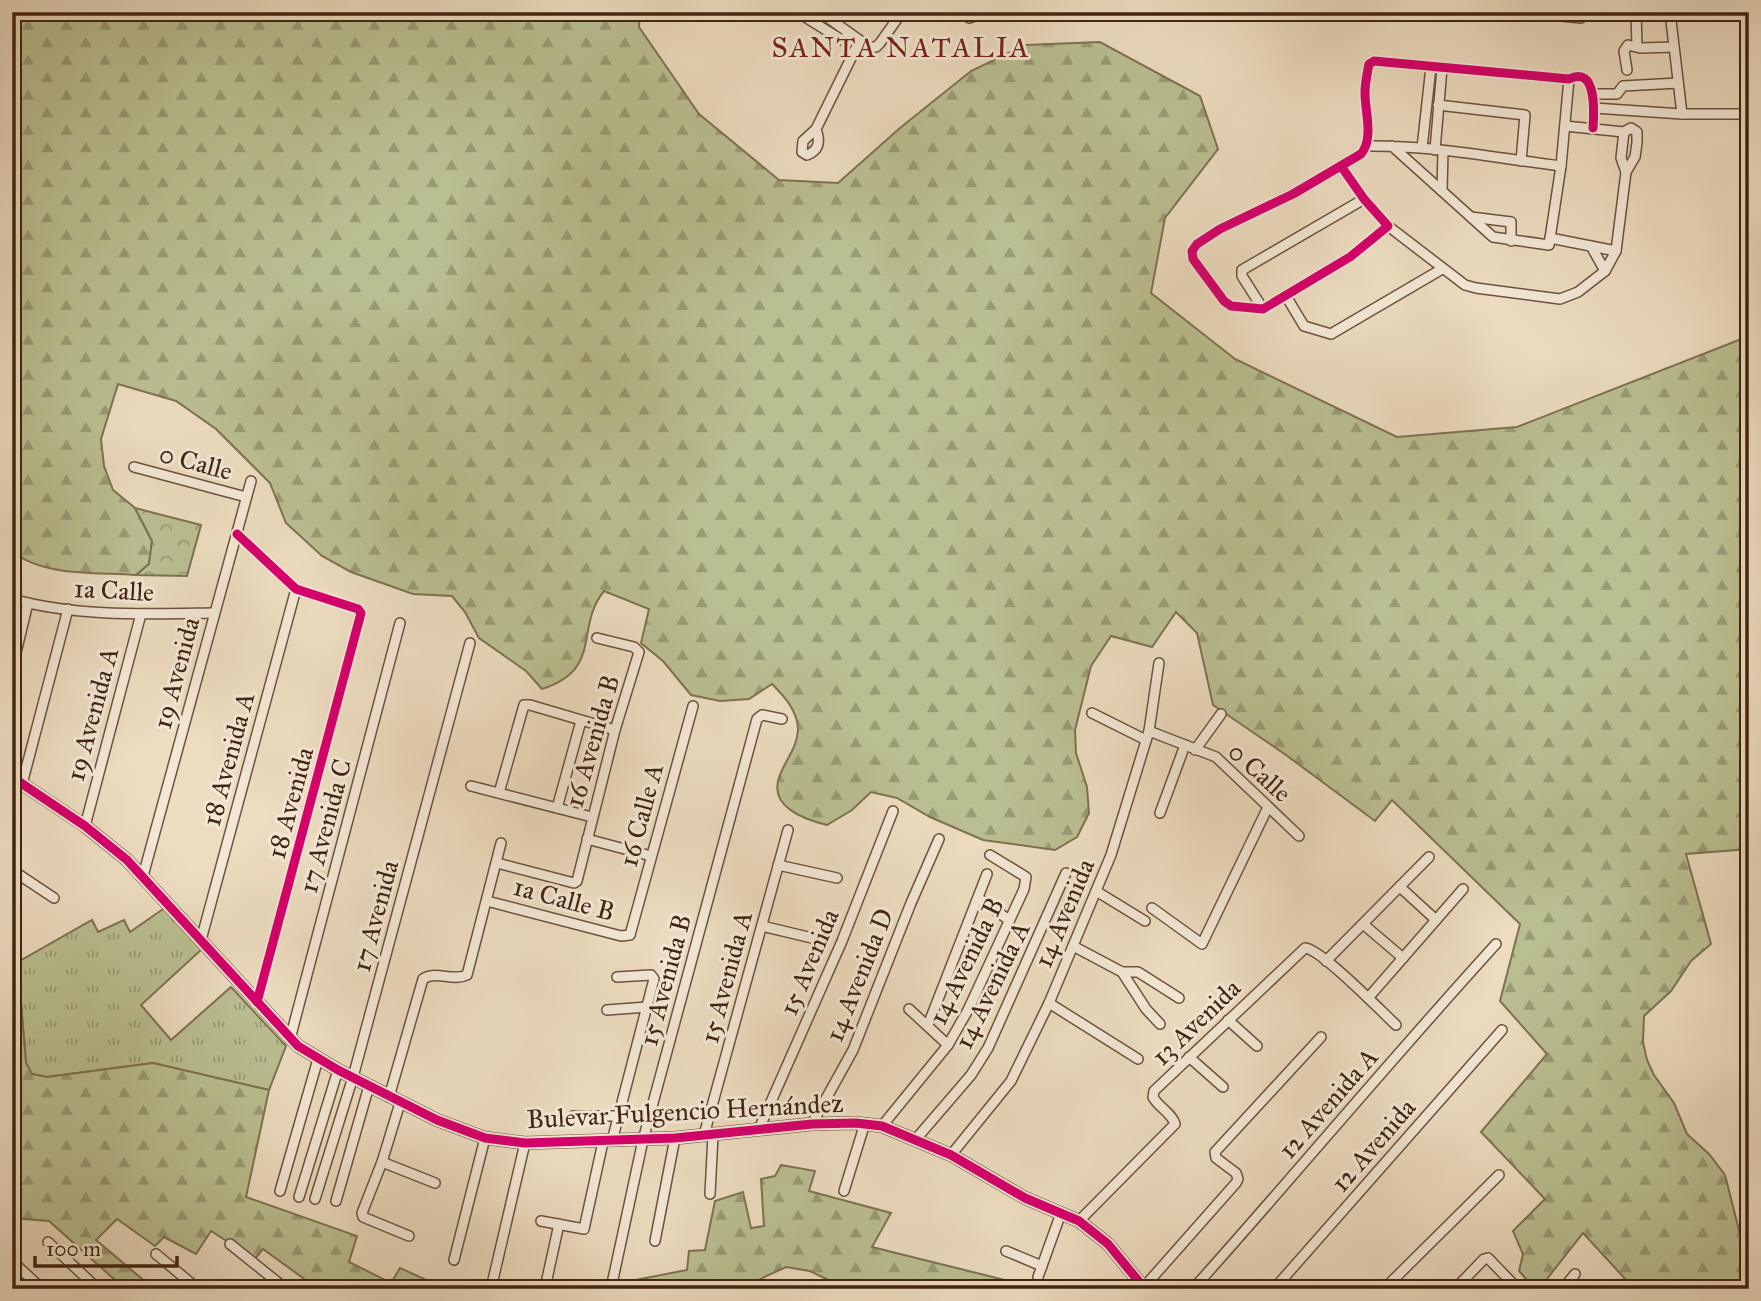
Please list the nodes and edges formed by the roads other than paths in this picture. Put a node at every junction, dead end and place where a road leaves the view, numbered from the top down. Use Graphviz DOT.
graph roads {
  1 [pos="712,12"];
  2 [pos="736,12"];
  3 [pos="797,12"];
  4 [pos="820,12"];
  5 [pos="902,12"];
  6 [pos="962,12"];
  7 [pos="987,12"];
  8 [pos="1521,12"];
  9 [pos="1588,12"];
  10 [pos="1636,12"];
  11 [pos="1670,12"];
  12 [pos="1571,14"];
  13 [pos="850,35"];
  14 [pos="859,42"];
  15 [pos="1637,46"];
  16 [pos="1674,47"];
  17 [pos="1431,67"];
  18 [pos="1442,68"];
  19 [pos="1627,70"];
  20 [pos="1569,79"];
  21 [pos="1678,83"];
  22 [pos="1617,93"];
  23 [pos="1592,94"];
  24 [pos="1438,105"];
  25 [pos="1594,108"];
  26 [pos="1618,108"];
  27 [pos="1682,114"];
  28 [pos="1749,114"];
  29 [pos="1565,126"];
  30 [pos="1593,128"];
  31 [pos="816,129"];
  32 [pos="1624,132"];
  33 [pos="1366,146"];
  34 [pos="1392,146"];
  35 [pos="1422,149"];
  36 [pos="1439,151"];
  37 [pos="1521,161"];
  38 [pos="1341,166"];
  39 [pos="1561,166"];
  40 [pos="1626,172"];
  41 [pos="1442,191"];
  42 [pos="1364,199"];
  43 [pos="1470,217"];
  44 [pos="1388,226"];
  45 [pos="1550,238"];
  46 [pos="1511,241"];
  47 [pos="1591,246"];
  48 [pos="1616,251"];
  49 [pos="1442,269"];
  50 [pos="1605,271"];
  51 [pos="1286,296"];
  52 [pos="1263,309"];
  53 [pos="134,467"];
  54 [pos="251,481"];
  55 [pos="246,497"];
  56 [pos="237,534"];
  57 [pos="296,589"];
  58 [pos="12,599"];
  59 [pos="28,603"];
  60 [pos="68,609"];
  61 [pos="214,613"];
  62 [pos="141,614"];
  63 [pos="400,623"];
  64 [pos="597,638"];
  65 [pos="470,643"];
  66 [pos="1159,663"];
  67 [pos="12,668"];
  68 [pos="693,706"];
  69 [pos="1092,713"];
  70 [pos="1222,714"];
  71 [pos="782,719"];
  72 [pos="581,721"];
  73 [pos="615,730"];
  74 [pos="1148,736"];
  75 [pos="1185,746"];
  76 [pos="1195,750"];
  77 [pos="17,780"];
  78 [pos="471,786"];
  79 [pos="499,793"];
  80 [pos="1268,807"];
  81 [pos="557,808"];
  82 [pos="893,811"];
  83 [pos="1160,813"];
  84 [pos="592,817"];
  85 [pos="85,826"];
  86 [pos="788,830"];
  87 [pos="1299,836"];
  88 [pos="587,839"];
  89 [pos="939,839"];
  90 [pos="501,843"];
  91 [pos="990,855"];
  92 [pos="652,856"];
  93 [pos="1429,857"];
  94 [pos="497,863"];
  95 [pos="778,864"];
  96 [pos="12,870"];
  97 [pos="1066,873"];
  98 [pos="987,874"];
  99 [pos="143,876"];
  100 [pos="837,878"];
  101 [pos="1400,887"];
  102 [pos="1463,889"];
  103 [pos="1096,891"];
  104 [pos="54,898"];
  105 [pos="978,898"];
  106 [pos="487,901"];
  107 [pos="1152,908"];
  108 [pos="1009,920"];
  109 [pos="1436,920"];
  110 [pos="1145,921"];
  111 [pos="1363,924"];
  112 [pos="762,926"];
  113 [pos="630,935"];
  114 [pos="812,938"];
  115 [pos="201,940"];
  116 [pos="1496,944"];
  117 [pos="1073,946"];
  118 [pos="1403,958"];
  119 [pos="1326,961"];
  120 [pos="1122,972"];
  121 [pos="617,977"];
  122 [pos="1179,998"];
  123 [pos="1368,998"];
  124 [pos="257,1002"];
  125 [pos="1049,1003"];
  126 [pos="647,1007"];
  127 [pos="909,1009"];
  128 [pos="607,1010"];
  129 [pos="1228,1020"];
  130 [pos="1160,1024"];
  131 [pos="928,1025"];
  132 [pos="1396,1026"];
  133 [pos="1502,1030"];
  134 [pos="1321,1037"];
  135 [pos="290,1039"];
  136 [pos="948,1045"];
  137 [pos="1257,1046"];
  138 [pos="1189,1057"];
  139 [pos="318,1059"];
  140 [pos="1138,1059"];
  141 [pos="338,1070"];
  142 [pos="353,1077"];
  143 [pos="369,1086"];
  144 [pos="1223,1087"];
  145 [pos="389,1097"];
  146 [pos="400,1103"];
  147 [pos="573,1116"];
  148 [pos="618,1116"];
  149 [pos="865,1123"];
  150 [pos="812,1124"];
  151 [pos="882,1126"];
  152 [pos="759,1129"];
  153 [pos="709,1135"];
  154 [pos="485,1138"];
  155 [pos="675,1138"];
  156 [pos="916,1139"];
  157 [pos="643,1140"];
  158 [pos="607,1142"];
  159 [pos="525,1143"];
  160 [pos="951,1155"];
  161 [pos="382,1163"];
  162 [pos="1499,1175"];
  163 [pos="435,1183"];
  164 [pos="280,1191"];
  165 [pos="844,1191"];
  166 [pos="710,1194"];
  167 [pos="299,1198"];
  168 [pos="315,1199"];
  169 [pos="336,1201"];
  170 [pos="1061,1213"];
  171 [pos="541,1221"];
  172 [pos="1079,1221"];
  173 [pos="559,1224"];
  174 [pos="409,1236"];
  175 [pos="655,1241"];
  176 [pos="48,1242"];
  177 [pos="230,1244"];
  178 [pos="1006,1251"];
  179 [pos="156,1254"];
  180 [pos="454,1260"];
  181 [pos="12,1261"];
  182 [pos="1042,1266"];
  183 [pos="1575,1274"];
  184 [pos="1038,1277"];
  185 [pos="613,1279"];
  186 [pos="493,1280"];
  187 [pos="545,1288"];
  188 [pos="1145,1288"];
  189 [pos="42,1289"];
  190 [pos="97,1289"];
  191 [pos="198,1289"];
  192 [pos="286,1289"];
  193 [pos="1193,1289"];
  194 [pos="1274,1289"];
  195 [pos="1384,1289"];
  196 [pos="1455,1289"];
  197 [pos="1518,1289"];
  198 [pos="1563,1289"];
  1 -- 2 [label="street"];
  3 -- 13 [label="street"];
  4 -- 13 [label="street"];
  5 -- 14 [label="street"];
  6 -- 7 [label="street"];
  8 -- 12 [label="street"];
  9 -- 12 [label="street"];
  10 -- 15 [label="street"];
  11 -- 16 [label="street"];
  13 -- 14 [label="street"];
  14 -- 31 [label="street"];
  15 -- 16 [label="street"];
  15 -- 19 [label="street"];
  16 -- 21 [label="street"];
  17 -- 18 [label="street"];
  17 -- 33 [label="street"];
  17 -- 35 [label="street"];
  18 -- 20 [label="street"];
  18 -- 24 [label="street"];
  20 -- 23 [label="street"];
  20 -- 29 [label="street"];
  21 -- 22 [label="street"];
  21 -- 27 [label="street"];
  22 -- 23 [label="street"];
  22 -- 26 [label="street"];
  23 -- 25 [label="street"];
  24 -- 36 [label="street"];
  24 -- 37 [label="street"];
  25 -- 26 [label="street"];
  25 -- 30 [label="street"];
  26 -- 27 [label="street"];
  27 -- 28 [label="street"];
  29 -- 30 [label="street"];
  29 -- 39 [label="street"];
  30 -- 32 [label="street"];
  32 -- 40 [label="street"];
  32 -- 40 [label="street"];
  33 -- 34 [label="street"];
  33 -- 38 [label="street"];
  34 -- 35 [label="street"];
  34 -- 41 [label="street"];
  35 -- 36 [label="street"];
  36 -- 37 [label="street"];
  36 -- 41 [label="street"];
  37 -- 39 [label="street"];
  38 -- 42 [label="street"];
  38 -- 52 [label="street"];
  39 -- 45 [label="street"];
  40 -- 48 [label="street"];
  41 -- 43 [label="street"];
  42 -- 44 [label="street"];
  42 -- 52 [label="street"];
  43 -- 46 [label="street"];
  43 -- 46 [label="street"];
  44 -- 49 [label="street"];
  44 -- 51 [label="street"];
  45 -- 46 [label="street"];
  45 -- 47 [label="street"];
  47 -- 48 [label="street"];
  47 -- 50 [label="street"];
  48 -- 50 [label="street"];
  49 -- 50 [label="street"];
  49 -- 51 [label="street"];
  51 -- 52 [label="street"];
  53 -- 55 [label="street, 0 Calle"];
  54 -- 55 [label="street, 19 Avenida"];
  55 -- 56 [label="street, 19 Avenida"];
  56 -- 57 [label="street"];
  56 -- 61 [label="street, 19 Avenida"];
  57 -- 115 [label="street, 18 Avenida A"];
  57 -- 124 [label="street, 18 Avenida"];
  58 -- 59 [label="street, 1a Calle"];
  59 -- 60 [label="street, 1a Calle"];
  59 -- 67 [label="street"];
  60 -- 62 [label="street, 1a Calle"];
  60 -- 77 [label="street"];
  61 -- 62 [label="street, 1a Calle"];
  61 -- 99 [label="street, 19 Avenida"];
  62 -- 85 [label="street, 19 Avenida A"];
  63 -- 135 [label="street, 17 Avenida C"];
  64 -- 73 [label="street, 16 Avenida B"];
  65 -- 142 [label="street, 17 Avenida"];
  66 -- 74 [label="street, 14 Avenida"];
  68 -- 92 [label="street, 16 Calle A"];
  69 -- 74 [label="street, 0 Calle"];
  70 -- 76 [label="street"];
  71 -- 157 [label="street, 15 Avenida B"];
  72 -- 73 [label="street"];
  72 -- 79 [label="street"];
  72 -- 81 [label="street"];
  73 -- 84 [label="street, 16 Avenida B"];
  74 -- 75 [label="street, 0 Calle"];
  74 -- 103 [label="street, 14 Avenida"];
  75 -- 76 [label="street, 0 Calle"];
  75 -- 83 [label="street"];
  76 -- 80 [label="street, 0 Calle"];
  77 -- 85 [label="street, Bulevar Fulgencio Hernández"];
  78 -- 79 [label="street"];
  79 -- 81 [label="street"];
  80 -- 87 [label="street, 0 Calle"];
  80 -- 107 [label="street"];
  81 -- 84 [label="street"];
  82 -- 152 [label="street, 15 Avenida"];
  84 -- 88 [label="street, 16 Avenida B"];
  85 -- 99 [label="street, Bulevar Fulgencio Hernández"];
  86 -- 95 [label="street, 15 Avenida A"];
  88 -- 92 [label="street"];
  88 -- 94 [label="street, 16 Avenida B"];
  89 -- 150 [label="street, 14 Avenida D"];
  90 -- 94 [label="street"];
  91 -- 108 [label="street, 14 Avenida B"];
  92 -- 113 [label="street, 16 Calle A"];
  93 -- 101 [label="street"];
  94 -- 106 [label="street"];
  95 -- 100 [label="street"];
  95 -- 112 [label="street, 15 Avenida A"];
  96 -- 104 [label="street"];
  97 -- 156 [label="street, 14 Avenida A"];
  98 -- 105 [label="street"];
  99 -- 115 [label="street, Bulevar Fulgencio Hernández"];
  101 -- 109 [label="street"];
  101 -- 111 [label="street"];
  102 -- 109 [label="street"];
  103 -- 110 [label="street"];
  103 -- 117 [label="street, 14 Avenida"];
  105 -- 108 [label="street"];
  105 -- 131 [label="street"];
  106 -- 113 [label="street, 1a Calle B"];
  106 -- 145 [label="street"];
  108 -- 136 [label="street, 14 Avenida B"];
  109 -- 118 [label="street"];
  111 -- 118 [label="street"];
  111 -- 119 [label="street"];
  112 -- 114 [label="street"];
  112 -- 153 [label="street, 15 Avenida A"];
  115 -- 124 [label="street, Bulevar Fulgencio Hernández"];
  116 -- 193 [label="street, 12 Avenida A"];
  117 -- 120 [label="street"];
  117 -- 125 [label="street, 14 Avenida"];
  118 -- 123 [label="street"];
  119 -- 123 [label="street"];
  119 -- 129 [label="street, 13 Avenida"];
  120 -- 122 [label="street"];
  120 -- 130 [label="street"];
  121 -- 126 [label="street"];
  123 -- 132 [label="street"];
  124 -- 135 [label="street, Bulevar Fulgencio Hernández"];
  125 -- 140 [label="street"];
  125 -- 160 [label="street, 14 Avenida"];
  126 -- 128 [label="street"];
  126 -- 148 [label="street"];
  127 -- 131 [label="street"];
  129 -- 137 [label="street"];
  129 -- 138 [label="street, 13 Avenida"];
  131 -- 136 [label="street"];
  133 -- 194 [label="street, 12 Avenida"];
  134 -- 188 [label="street"];
  135 -- 139 [label="street, Bulevar Fulgencio Hernández"];
  136 -- 151 [label="street, 14 Avenida B"];
  138 -- 144 [label="street"];
  138 -- 172 [label="street, 13 Avenida"];
  139 -- 141 [label="street, Bulevar Fulgencio Hernández"];
  139 -- 164 [label="street"];
  141 -- 142 [label="street, Bulevar Fulgencio Hernández"];
  141 -- 167 [label="street"];
  142 -- 143 [label="street, Bulevar Fulgencio Hernández"];
  142 -- 168 [label="street, 17 Avenida"];
  143 -- 145 [label="street, Bulevar Fulgencio Hernández"];
  143 -- 169 [label="street"];
  145 -- 146 [label="street, Bulevar Fulgencio Hernández"];
  146 -- 154 [label="street, Bulevar Fulgencio Hernández"];
  146 -- 161 [label="street"];
  147 -- 148 [label="street"];
  148 -- 158 [label="street"];
  149 -- 150 [label="street, Bulevar Fulgencio Hernández"];
  149 -- 151 [label="street, Bulevar Fulgencio Hernández"];
  149 -- 165 [label="street"];
  150 -- 152 [label="street, Bulevar Fulgencio Hernández"];
  151 -- 156 [label="street, Bulevar Fulgencio Hernández"];
  152 -- 153 [label="street, Bulevar Fulgencio Hernández"];
  153 -- 155 [label="street, Bulevar Fulgencio Hernández"];
  153 -- 166 [label="street"];
  154 -- 159 [label="street, Bulevar Fulgencio Hernández"];
  154 -- 180 [label="street"];
  155 -- 157 [label="street, Bulevar Fulgencio Hernández"];
  155 -- 175 [label="street"];
  156 -- 160 [label="street, Bulevar Fulgencio Hernández"];
  157 -- 158 [label="street, Bulevar Fulgencio Hernández"];
  157 -- 185 [label="street, 15 Avenida B"];
  158 -- 159 [label="street, Bulevar Fulgencio Hernández"];
  158 -- 173 [label="street"];
  159 -- 186 [label="street"];
  160 -- 170 [label="street, Bulevar Fulgencio Hernández"];
  161 -- 163 [label="street"];
  161 -- 174 [label="street"];
  162 -- 195 [label="street"];
  170 -- 172 [label="street, Bulevar Fulgencio Hernández"];
  170 -- 182 [label="street"];
  171 -- 173 [label="street"];
  172 -- 188 [label="street, Bulevar Fulgencio Hernández"];
  173 -- 187 [label="street"];
  176 -- 190 [label="street"];
  177 -- 192 [label="street"];
  178 -- 182 [label="street"];
  179 -- 191 [label="street"];
  181 -- 189 [label="street"];
  182 -- 184 [label="street"];
  183 -- 198 [label="street"];
  196 -- 197 [label="street"];
}
